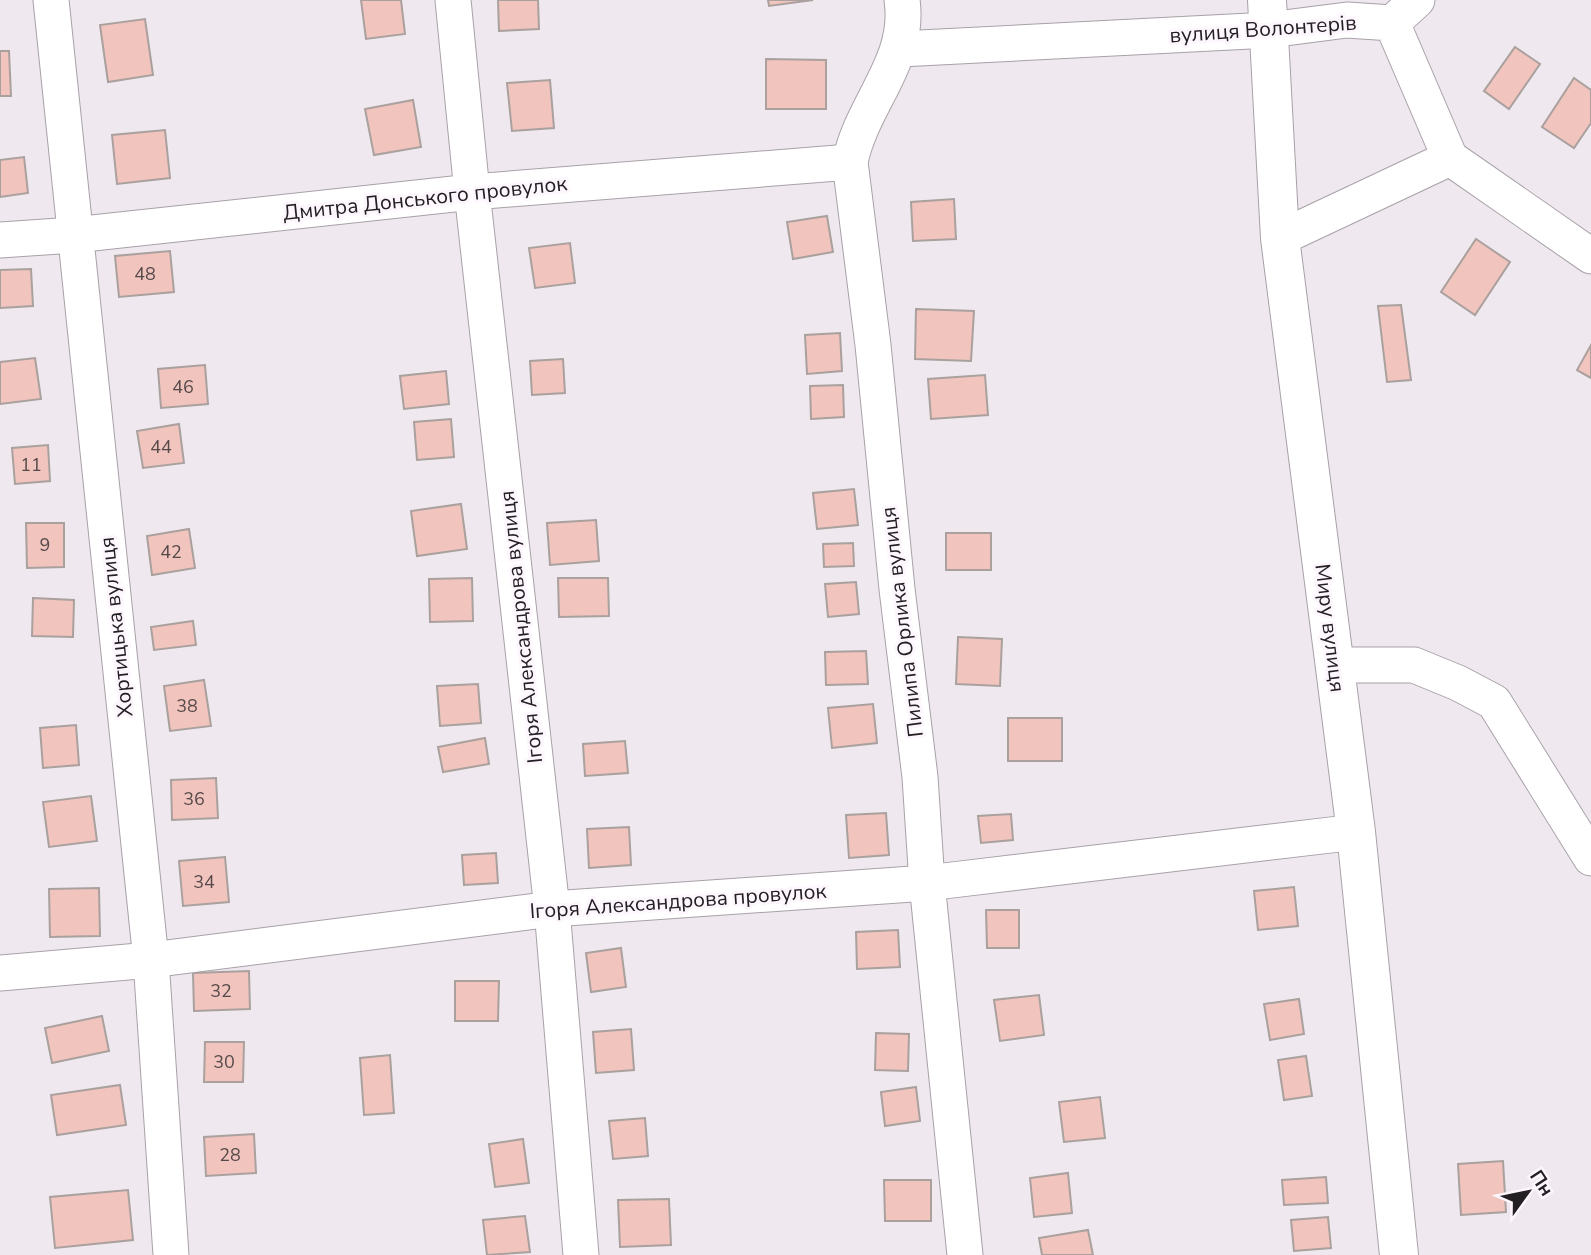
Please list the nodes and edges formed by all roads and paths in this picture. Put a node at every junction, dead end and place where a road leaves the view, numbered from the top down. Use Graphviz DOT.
graph roads {
  1 [pos="51,0"];
  2 [pos="453,0"];
  3 [pos="902,0"];
  4 [pos="1417,0"];
  5 [pos="1269,15"];
  6 [pos="1392,23"];
  7 [pos="900,49"];
  8 [pos="1450,158"];
  9 [pos="850,162"];
  10 [pos="472,192"];
  11 [pos="74,235"];
  12 [pos="1280,238"];
  13 [pos="0,240"];
  14 [pos="1591,256"];
  15 [pos="1335,665"];
  16 [pos="1356,832"];
  17 [pos="1591,858"];
  18 [pos="927,883"];
  19 [pos="552,909"];
  20 [pos="151,960"];
  21 [pos="0,973"];
  22 [pos="172,1255"];
  23 [pos="582,1255"];
  24 [pos="965,1255"];
  25 [pos="1399,1255"];
  1 -- 11 [label="street, Хортицька вулиця"];
  2 -- 10 [label="street, Ігоря Александрова вулиця"];
  3 -- 7 [label="street, Пилипа Орлика вулиця"];
  4 -- 6 [label="street"];
  5 -- 6 [label="street, вулиця Волонтерів"];
  5 -- 7 [label="street, вулиця Волонтерів"];
  5 -- 12 [label="street, Миру вулиця"];
  6 -- 8 [label="street"];
  7 -- 9 [label="street, Пилипа Орлика вулиця"];
  8 -- 12 [label="street"];
  8 -- 14 [label="street"];
  9 -- 10 [label="street, Дмитра Донського провулок"];
  9 -- 18 [label="street, Пилипа Орлика вулиця"];
  10 -- 11 [label="street, Дмитра Донського провулок"];
  10 -- 19 [label="street, Ігоря Александрова вулиця"];
  11 -- 13 [label="street, Дмитра Донського провулок"];
  11 -- 20 [label="street, Хортицька вулиця"];
  12 -- 15 [label="street, Миру вулиця"];
  15 -- 16 [label="street, Миру вулиця"];
  15 -- 17 [label="street"];
  16 -- 18 [label="street, Ігоря Александрова провулок"];
  16 -- 25 [label="street, Миру вулиця"];
  18 -- 19 [label="street, Ігоря Александрова провулок"];
  18 -- 24 [label="street, Пилипа Орлика вулиця"];
  19 -- 20 [label="street, Ігоря Александрова провулок"];
  19 -- 23 [label="street, Ігоря Александрова вулиця"];
  20 -- 21 [label="street, Ігоря Александрова провулок"];
  20 -- 22 [label="street, Хортицька вулиця"];
}
